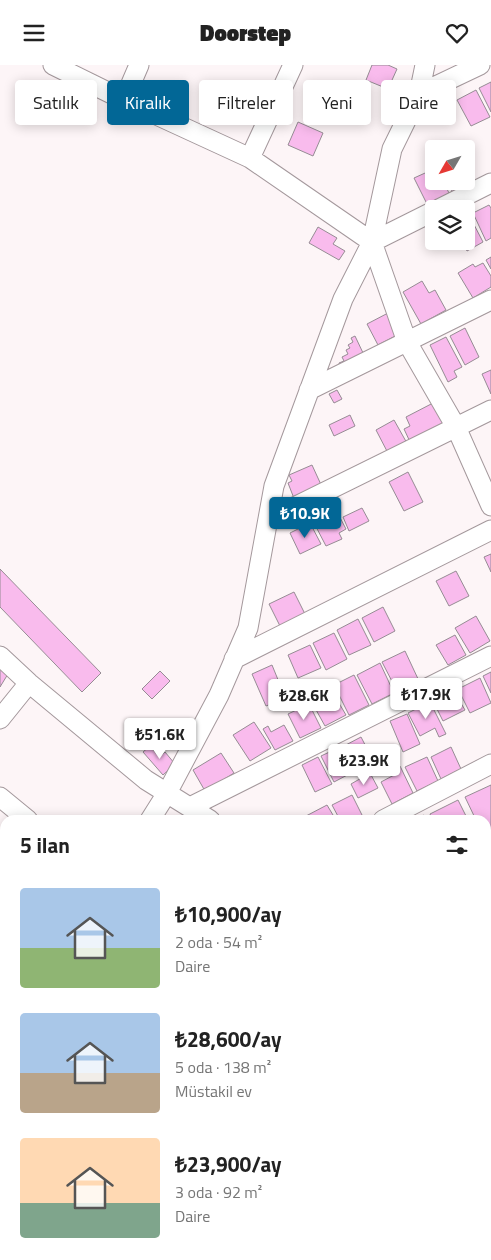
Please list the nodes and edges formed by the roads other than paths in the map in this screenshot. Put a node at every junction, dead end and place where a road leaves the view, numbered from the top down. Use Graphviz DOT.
graph roads {
  1 [pos="53,65"];
  2 [pos="139,65"];
  3 [pos="293,65"];
  4 [pos="424,65"];
  5 [pos="480,65"];
  6 [pos="133,80"];
  7 [pos="421,80"];
  8 [pos="448,80"];
  9 [pos="107,92"];
  10 [pos="178,125"];
  11 [pos="404,125"];
  12 [pos="250,158"];
  13 [pos="491,183"];
  14 [pos="457,200"];
  15 [pos="425,216"];
  16 [pos="372,242"];
  17 [pos="491,300"];
  18 [pos="407,342"];
  19 [pos="310,390"];
  20 [pos="491,410"];
  21 [pos="456,427"];
  22 [pos="491,506"];
  23 [pos="268,520"];
  24 [pos="491,530"];
  25 [pos="0,656"];
  26 [pos="491,656"];
  27 [pos="234,659"];
  28 [pos="29,683"];
  29 [pos="0,719"];
  30 [pos="491,764"];
  31 [pos="167,793"];
  32 [pos="0,797"];
  33 [pos="190,807"];
  34 [pos="22,815"];
  35 [pos="153,815"];
  36 [pos="202,815"];
  37 [pos="393,815"];
  1 -- 9 [label="street"];
  2 -- 6 [label="street"];
  3 -- 12 [label="street"];
  4 -- 7 [label="street"];
  5 -- 8 [label="street"];
  10 -- 12 [label="street"];
  11 -- 16 [label="street"];
  12 -- 16 [label="street"];
  13 -- 14 [label="street"];
  15 -- 16 [label="street"];
  16 -- 18 [label="street"];
  16 -- 19 [label="street"];
  17 -- 18 [label="street"];
  18 -- 19 [label="street"];
  18 -- 21 [label="street"];
  19 -- 23 [label="street"];
  20 -- 21 [label="street"];
  21 -- 22 [label="street"];
  21 -- 23 [label="street"];
  23 -- 27 [label="street"];
  24 -- 27 [label="street"];
  25 -- 28 [label="street"];
  26 -- 33 [label="street"];
  27 -- 31 [label="street"];
  28 -- 29 [label="street"];
  28 -- 31 [label="street"];
  30 -- 37 [label="street"];
  31 -- 33 [label="street"];
  31 -- 35 [label="street"];
  32 -- 34 [label="street"];
  33 -- 36 [label="street"];
}
